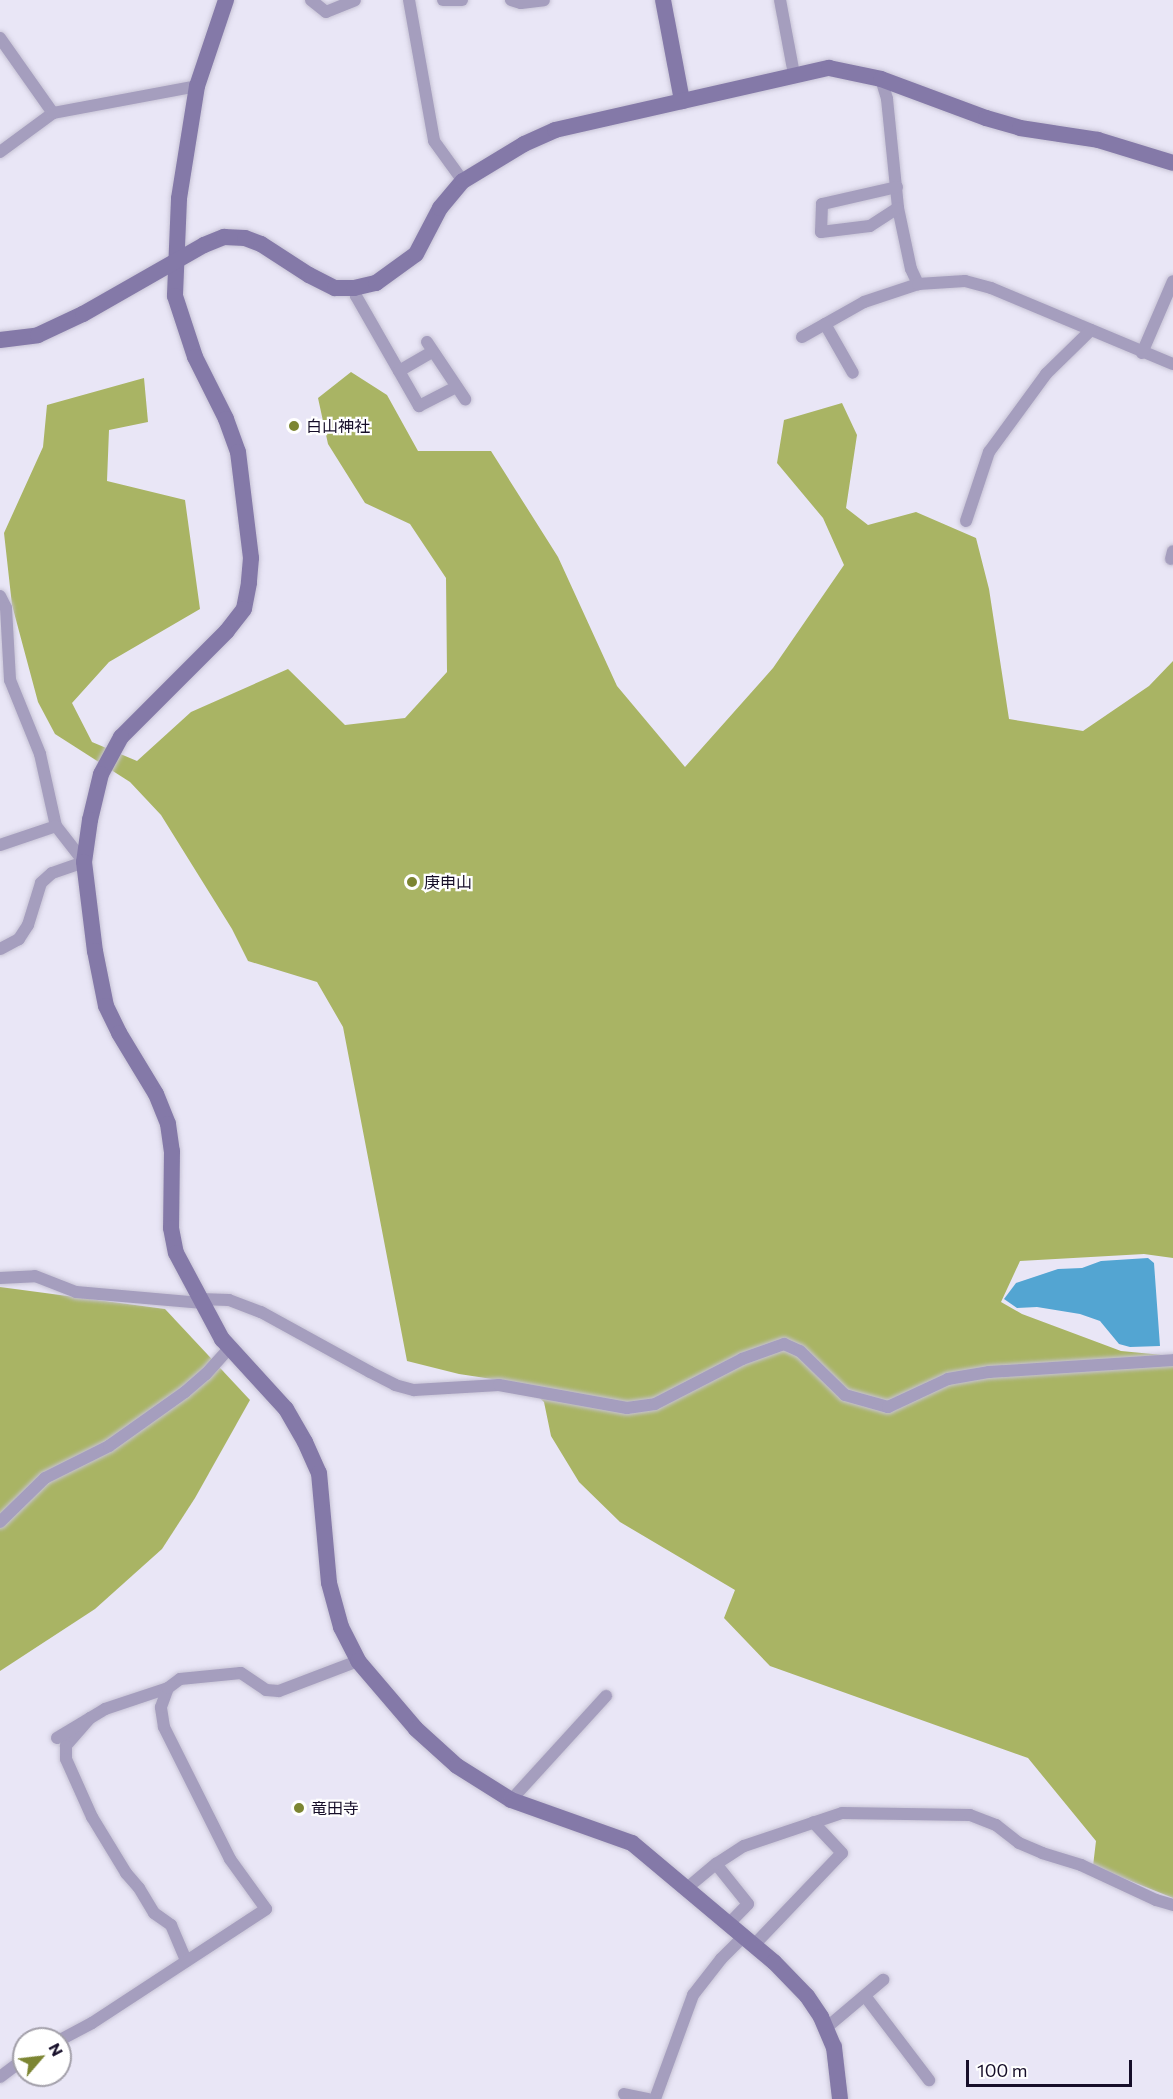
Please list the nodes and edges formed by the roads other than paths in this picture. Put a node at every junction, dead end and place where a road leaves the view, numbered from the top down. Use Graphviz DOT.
graph roads {
  1 [pos="226,0"];
  2 [pos="311,0"];
  3 [pos="355,0"];
  4 [pos="409,0"];
  5 [pos="442,0"];
  6 [pos="462,0"];
  7 [pos="511,0"];
  8 [pos="544,0"];
  9 [pos="663,0"];
  10 [pos="780,0"];
  11 [pos="0,38"];
  12 [pos="794,74"];
  13 [pos="881,79"];
  14 [pos="196,86"];
  15 [pos="682,100"];
  16 [pos="52,113"];
  17 [pos="0,152"];
  18 [pos="1173,163"];
  19 [pos="464,181"];
  20 [pos="897,187"];
  21 [pos="898,207"];
  22 [pos="176,263"];
  23 [pos="1173,281"];
  24 [pos="918,284"];
  25 [pos="354,288"];
  26 [pos="825,324"];
  27 [pos="1091,330"];
  28 [pos="802,337"];
  29 [pos="0,340"];
  30 [pos="1142,353"];
  31 [pos="1173,364"];
  32 [pos="399,371"];
  33 [pos="853,373"];
  34 [pos="456,387"];
  35 [pos="465,399"];
  36 [pos="966,521"];
  37 [pos="0,596"];
  38 [pos="56,826"];
  39 [pos="0,845"];
  40 [pos="84,862"];
  41 [pos="0,949"];
  42 [pos="0,1278"];
  43 [pos="200,1301"];
  44 [pos="230,1347"];
  45 [pos="1173,1360"];
  46 [pos="0,1522"];
  47 [pos="241,1659"];
  48 [pos="358,1660"];
  49 [pos="241,1673"];
  50 [pos="168,1688"];
  51 [pos="606,1696"];
  52 [pos="90,1718"];
  53 [pos="57,1738"];
  54 [pos="511,1800"];
  55 [pos="813,1822"];
  56 [pos="716,1864"];
  57 [pos="687,1888"];
  58 [pos="1173,1905"];
  59 [pos="729,1924"];
  60 [pos="749,1941"];
  61 [pos="186,1961"];
  62 [pos="883,1980"];
  63 [pos="865,1996"];
  64 [pos="826,2028"];
  65 [pos="72,2034"];
  66 [pos="929,2080"];
  67 [pos="624,2094"];
  68 [pos="648,2099"];
  69 [pos="655,2099"];
  70 [pos="840,2099"];
  1 -- 14 [label="street"];
  2 -- 3 [label="street"];
  4 -- 19 [label="street"];
  5 -- 6 [label="street"];
  7 -- 8 [label="street"];
  9 -- 15 [label="street"];
  10 -- 12 [label="street"];
  11 -- 16 [label="street"];
  12 -- 13 [label="street"];
  12 -- 15 [label="street"];
  13 -- 18 [label="street"];
  13 -- 20 [label="street"];
  14 -- 16 [label="street"];
  14 -- 22 [label="street"];
  15 -- 19 [label="street"];
  16 -- 17 [label="street"];
  19 -- 25 [label="street"];
  20 -- 21 [label="street"];
  20 -- 21 [label="street"];
  21 -- 24 [label="street"];
  22 -- 25 [label="street"];
  22 -- 29 [label="street"];
  22 -- 40 [label="street"];
  23 -- 30 [label="street"];
  24 -- 26 [label="street"];
  24 -- 27 [label="street"];
  25 -- 32 [label="street"];
  26 -- 28 [label="street"];
  26 -- 33 [label="street"];
  27 -- 30 [label="street"];
  27 -- 36 [label="street"];
  30 -- 31 [label="street"];
  32 -- 34 [label="street"];
  32 -- 34 [label="street"];
  34 -- 35 [label="street"];
  37 -- 38 [label="street"];
  38 -- 39 [label="street"];
  38 -- 40 [label="street"];
  40 -- 41 [label="street"];
  40 -- 43 [label="street"];
  42 -- 43 [label="street"];
  43 -- 44 [label="street"];
  43 -- 45 [label="street"];
  44 -- 46 [label="street"];
  44 -- 48 [label="street"];
  47 -- 49 [label="street"];
  48 -- 49 [label="street"];
  48 -- 54 [label="street"];
  49 -- 50 [label="street"];
  50 -- 52 [label="street"];
  50 -- 61 [label="street"];
  51 -- 54 [label="street"];
  52 -- 53 [label="street"];
  52 -- 61 [label="street"];
  54 -- 57 [label="street"];
  55 -- 56 [label="street"];
  55 -- 58 [label="street"];
  55 -- 60 [label="street"];
  56 -- 57 [label="street"];
  56 -- 59 [label="street"];
  57 -- 59 [label="street"];
  59 -- 60 [label="street"];
  60 -- 64 [label="street"];
  60 -- 69 [label="street"];
  61 -- 65 [label="street"];
  62 -- 63 [label="street"];
  63 -- 64 [label="street"];
  63 -- 66 [label="street"];
  64 -- 70 [label="street"];
  67 -- 68 [label="street"];
}
